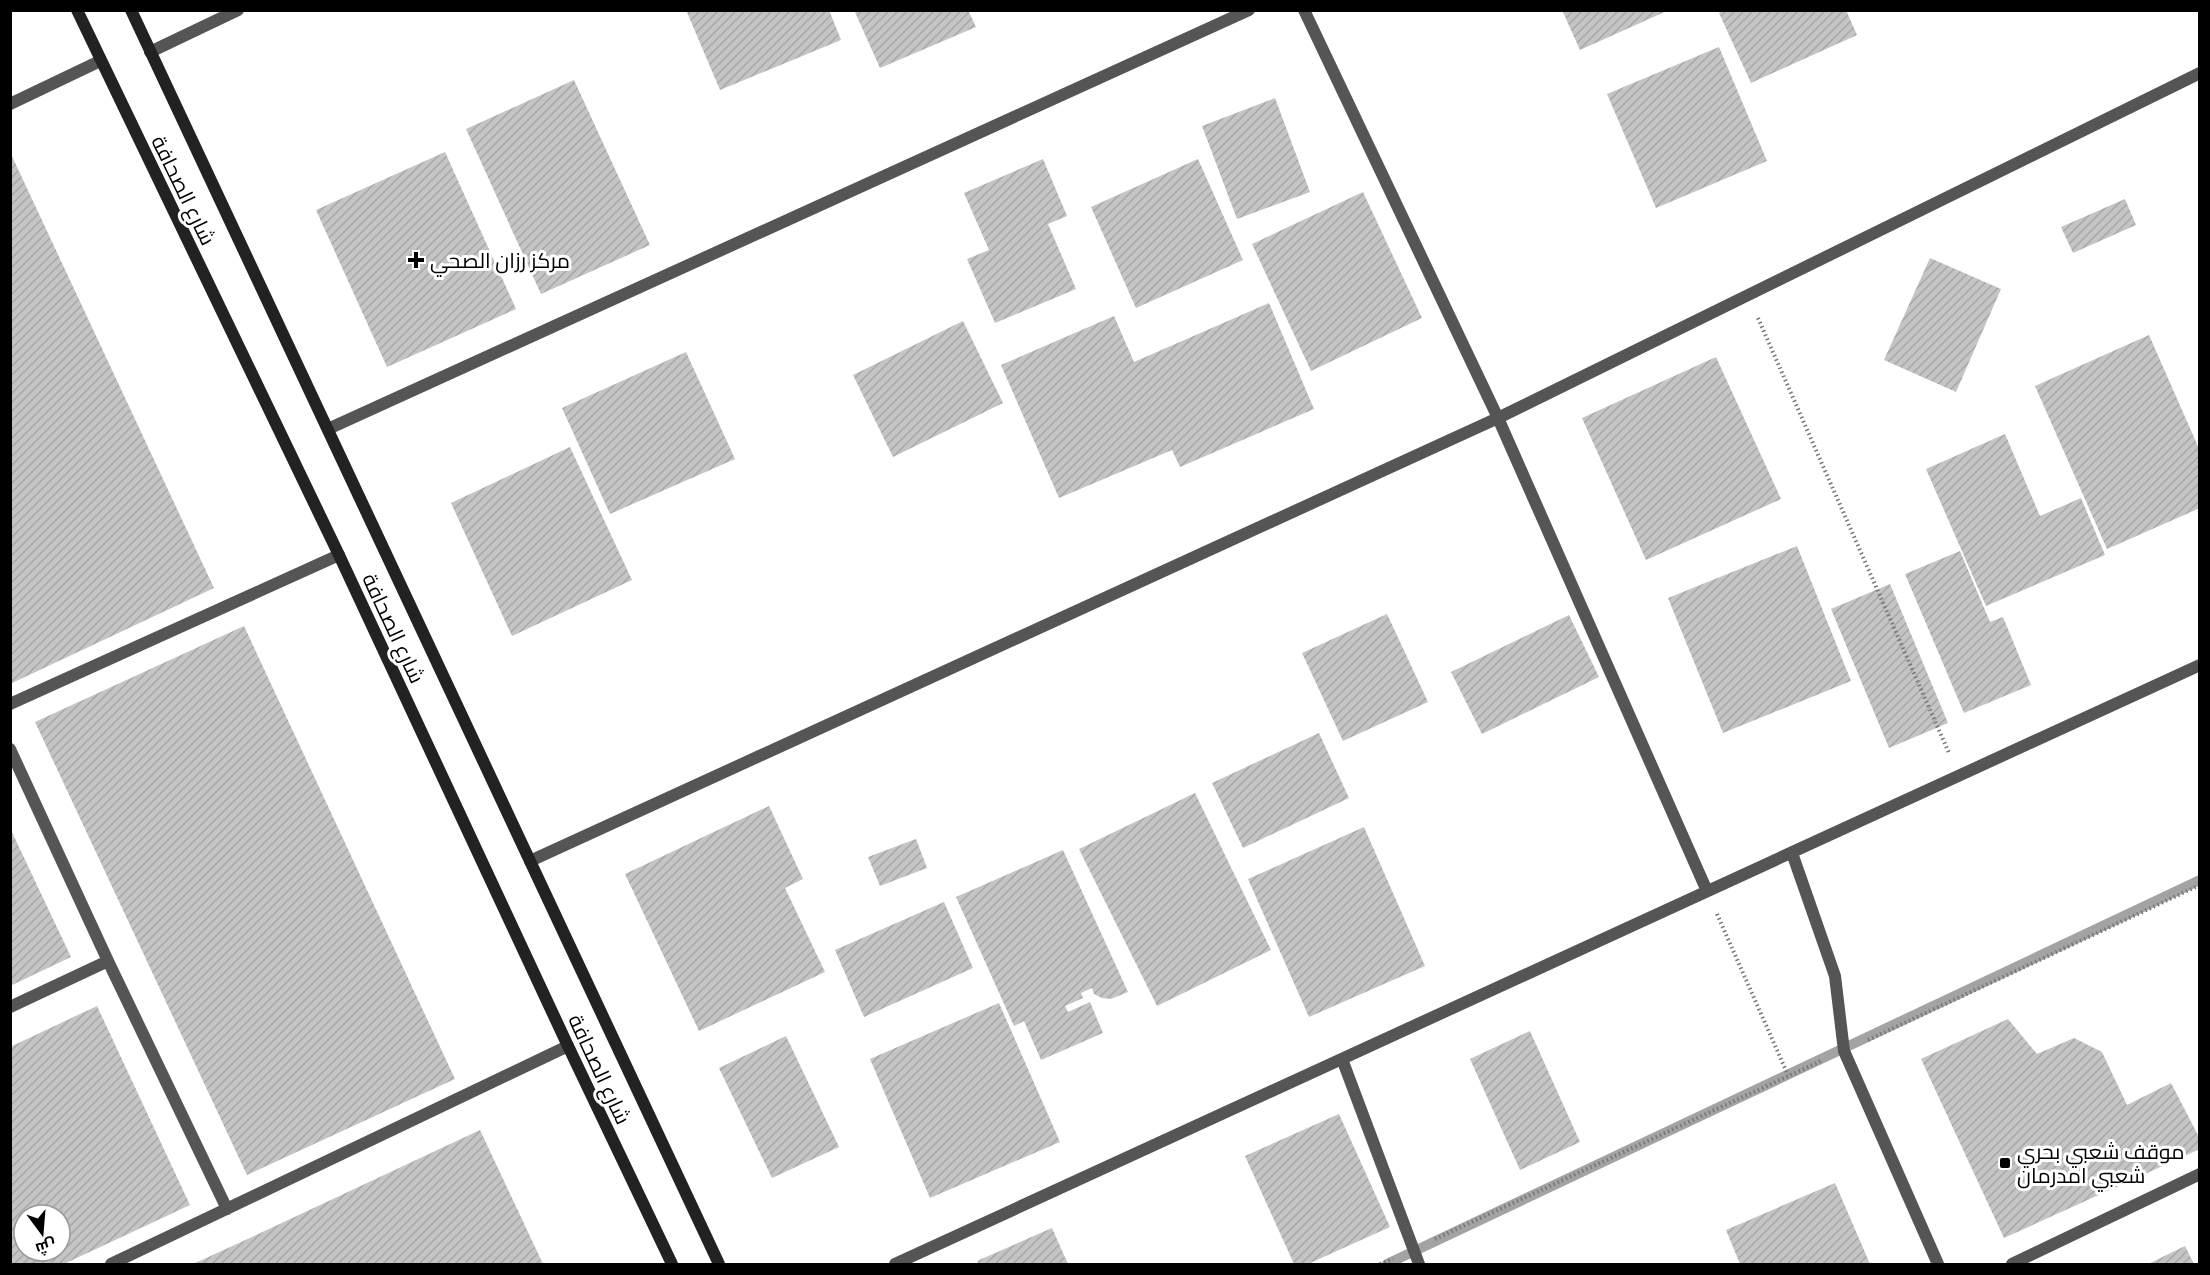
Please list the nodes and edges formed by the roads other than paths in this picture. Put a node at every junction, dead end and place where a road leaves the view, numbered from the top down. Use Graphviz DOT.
graph roads {
  1 [pos="77,10"];
  2 [pos="131,10"];
  3 [pos="238,10"];
  4 [pos="1249,10"];
  5 [pos="1304,10"];
  6 [pos="150,52"];
  7 [pos="100,61"];
  8 [pos="2199,73"];
  9 [pos="10,104"];
  10 [pos="1498,418"];
  11 [pos="328,429"];
  12 [pos="339,555"];
  13 [pos="2199,665"];
  14 [pos="10,704"];
  15 [pos="10,749"];
  16 [pos="1792,853"];
  17 [pos="530,861"];
  18 [pos="1707,891"];
  19 [pos="108,961"];
  20 [pos="10,1007"];
  21 [pos="568,1046"];
  22 [pos="1342,1059"];
  23 [pos="2199,1174"];
  24 [pos="227,1209"];
  25 [pos="111,1264"];
  26 [pos="672,1264"];
  27 [pos="719,1264"];
  28 [pos="895,1264"];
  29 [pos="1419,1264"];
  30 [pos="1938,1264"];
  31 [pos="2012,1264"];
  1 -- 7 [label="main road, شارع الصحافة"];
  2 -- 6 [label="main road, شارع الصحافة"];
  3 -- 6 [label="street"];
  4 -- 11 [label="street"];
  5 -- 10 [label="street"];
  6 -- 11 [label="main road, شارع الصحافة"];
  7 -- 9 [label="street"];
  7 -- 12 [label="main road, شارع الصحافة"];
  8 -- 10 [label="street"];
  10 -- 17 [label="street"];
  10 -- 18 [label="street"];
  11 -- 17 [label="main road, شارع الصحافة"];
  12 -- 14 [label="street"];
  12 -- 21 [label="main road, شارع الصحافة"];
  13 -- 16 [label="street"];
  15 -- 19 [label="street"];
  16 -- 18 [label="street"];
  16 -- 30 [label="street"];
  17 -- 27 [label="main road, شارع الصحافة"];
  18 -- 22 [label="street"];
  19 -- 20 [label="street"];
  19 -- 24 [label="street"];
  21 -- 24 [label="street"];
  21 -- 26 [label="main road, شارع الصحافة"];
  22 -- 28 [label="street"];
  22 -- 29 [label="street"];
  23 -- 31 [label="street"];
  24 -- 25 [label="street"];
}
